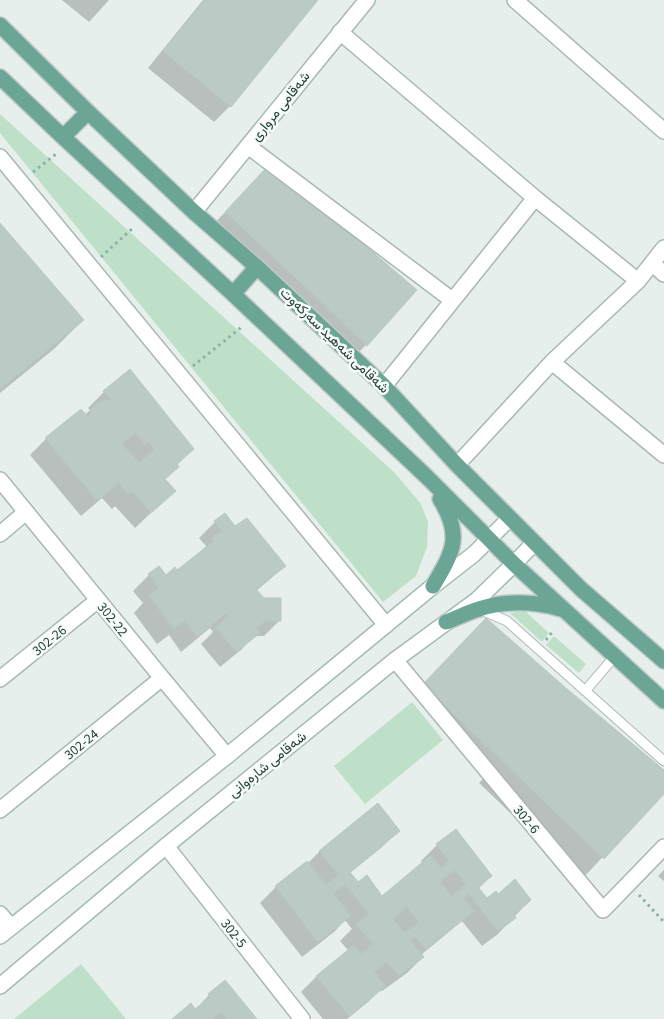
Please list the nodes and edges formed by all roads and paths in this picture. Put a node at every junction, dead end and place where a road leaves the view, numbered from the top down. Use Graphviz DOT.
graph roads {
  1 [pos="366,0"];
  2 [pos="515,0"];
  3 [pos="0,25"];
  4 [pos="340,32"];
  5 [pos="0,77"];
  6 [pos="88,112"];
  7 [pos="664,131"];
  8 [pos="63,137"];
  9 [pos="248,146"];
  10 [pos="56,154"];
  11 [pos="0,157"];
  12 [pos="20,181"];
  13 [pos="535,198"];
  14 [pos="194,212"];
  15 [pos="134,227"];
  16 [pos="664,248"];
  17 [pos="652,263"];
  18 [pos="90,266"];
  19 [pos="257,267"];
  20 [pos="664,274"];
  21 [pos="638,281"];
  22 [pos="233,294"];
  23 [pos="452,300"];
  24 [pos="242,326"];
  25 [pos="552,362"];
  26 [pos="181,376"];
  27 [pos="384,386"];
  28 [pos="664,455"];
  29 [pos="456,466"];
  30 [pos="428,478"];
  31 [pos="0,480"];
  32 [pos="26,512"];
  33 [pos="509,519"];
  34 [pos="0,534"];
  35 [pos="489,539"];
  36 [pos="534,543"];
  37 [pos="514,564"];
  38 [pos="433,586"];
  39 [pos="98,600"];
  40 [pos="479,609"];
  41 [pos="564,609"];
  42 [pos="446,622"];
  43 [pos="386,626"];
  44 [pos="615,656"];
  45 [pos="395,660"];
  46 [pos="664,661"];
  47 [pos="162,678"];
  48 [pos="0,679"];
  49 [pos="585,691"];
  50 [pos="664,701"];
  51 [pos="227,756"];
  52 [pos="664,761"];
  53 [pos="0,810"];
  54 [pos="166,846"];
  55 [pos="664,847"];
  56 [pos="629,883"];
  57 [pos="0,914"];
  58 [pos="664,922"];
  59 [pos="6,932"];
  60 [pos="0,986"];
  61 [pos="302,1019"];
  1 -- 4 [label="street, شەقامی مرواری"];
  2 -- 7 [label="street"];
  3 -- 6 [label="main road, شەقامی شەهید سەرکەوت"];
  4 -- 9 [label="street, شەقامی مرواری"];
  4 -- 13 [label="street"];
  5 -- 8 [label="main road"];
  6 -- 8 [label="main road"];
  6 -- 14 [label="main road, شەقامی شەهید سەرکەوت"];
  8 -- 22 [label="main road"];
  9 -- 14 [label="street, شەقامی مرواری"];
  9 -- 23 [label="street"];
  10 -- 12 [label="path"];
  11 -- 12 [label="street"];
  12 -- 18 [label="street"];
  13 -- 21 [label="street"];
  13 -- 23 [label="street"];
  14 -- 19 [label="main road, شەقامی شەهید سەرکەوت"];
  15 -- 18 [label="path"];
  16 -- 17 [label="street"];
  17 -- 20 [label="street"];
  17 -- 21 [label="street"];
  18 -- 26 [label="street"];
  19 -- 22 [label="main road"];
  19 -- 27 [label="main road, شەقامی شەهید سەرکەوت"];
  21 -- 25 [label="street"];
  22 -- 30 [label="main road"];
  23 -- 27 [label="street"];
  24 -- 26 [label="path"];
  25 -- 28 [label="street"];
  25 -- 29 [label="street"];
  26 -- 43 [label="street"];
  27 -- 29 [label="main road, شەقامی شەهید سەرکەوت"];
  29 -- 33 [label="main road, شەقامی شەهید سەرکەوت"];
  30 -- 35 [label="main road"];
  30 -- 38 [label="main road"];
  31 -- 32 [label="street, 302-22"];
  32 -- 34 [label="street"];
  32 -- 39 [label="street, 302-22"];
  33 -- 35 [label="street"];
  33 -- 36 [label="main road, شەقامی شەهید سەرکەوت"];
  35 -- 37 [label="main road"];
  35 -- 38 [label="street"];
  36 -- 37 [label="street, شەقامی شارەوانی"];
  36 -- 46 [label="main road, شەقامی شەهید سەرکەوت"];
  37 -- 41 [label="main road"];
  37 -- 42 [label="street, شەقامی شارەوانی"];
  38 -- 43 [label="street"];
  39 -- 47 [label="street, 302-22"];
  39 -- 48 [label="street, 302-26"];
  40 -- 41 [label="main road"];
  40 -- 42 [label="main road"];
  40 -- 49 [label="lane"];
  41 -- 44 [label="main road"];
  42 -- 45 [label="street, شەقامی شارەوانی"];
  43 -- 51 [label="street"];
  44 -- 49 [label="lane"];
  44 -- 50 [label="main road"];
  45 -- 54 [label="street, شەقامی شارەوانی"];
  45 -- 56 [label="street, 302-6"];
  47 -- 51 [label="street, 302-22"];
  47 -- 53 [label="street, 302-24"];
  49 -- 52 [label="lane"];
  51 -- 59 [label="street"];
  54 -- 60 [label="street, شەقامی شارەوانی"];
  54 -- 61 [label="street, 302-5"];
  55 -- 56 [label="street, 302-6"];
  56 -- 58 [label="path"];
  57 -- 59 [label="street"];
}
